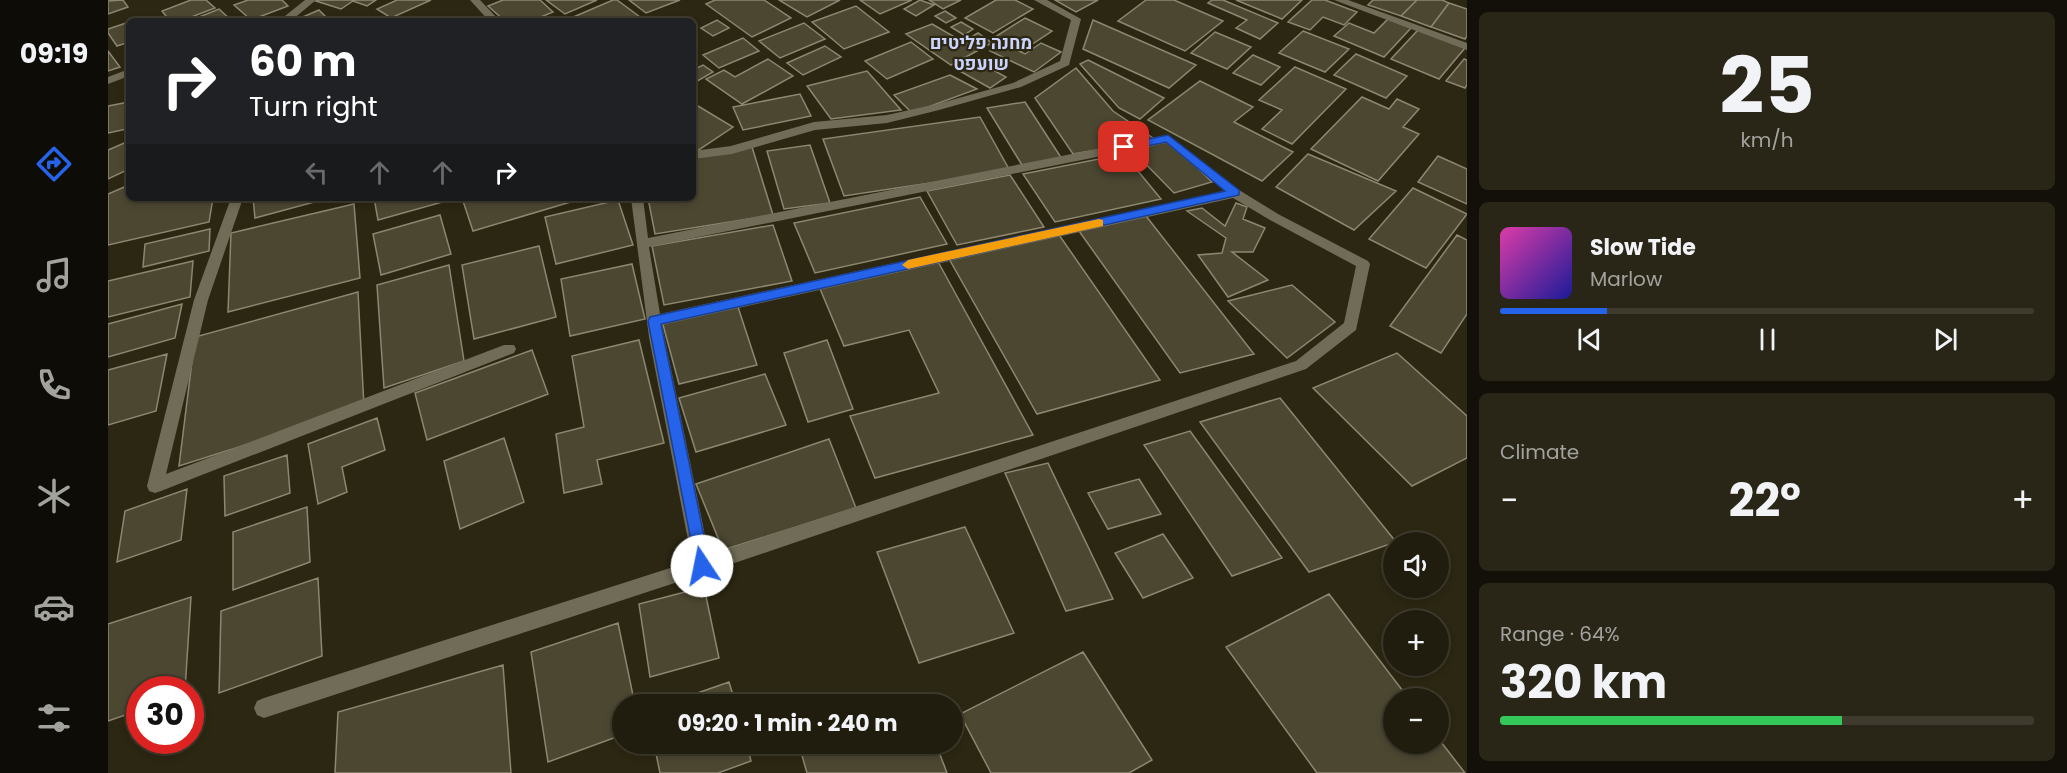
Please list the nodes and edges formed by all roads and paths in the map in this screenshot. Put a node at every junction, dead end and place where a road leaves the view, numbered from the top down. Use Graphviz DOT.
graph roads {
  1 [pos="311,0"];
  2 [pos="475,0"];
  3 [pos="1039,0"];
  4 [pos="1339,0"];
  5 [pos="1357,3"];
  6 [pos="288,18"];
  7 [pos="492,18"];
  8 [pos="1467,47"];
  9 [pos="126,73"];
  10 [pos="108,81"];
  11 [pos="696,155"];
  12 [pos="1235,193"];
  13 [pos="236,201"];
  14 [pos="637,201"];
  15 [pos="642,244"];
  16 [pos="654,321"];
  17 [pos="509,350"];
  18 [pos="702,566"];
  19 [pos="264,708"];
  1 -- 6 [label="street"];
  2 -- 7 [label="street"];
  3 -- 11 [label="street"];
  4 -- 5 [label="street"];
  5 -- 8 [label="street"];
  9 -- 10 [label="street"];
  12 -- 15 [label="street"];
  12 -- 16 [label="street"];
  12 -- 18 [label="street"];
  13 -- 17 [label="street"];
  14 -- 15 [label="street"];
  15 -- 16 [label="street"];
  16 -- 18 [label="street"];
  18 -- 19 [label="street"];
}
